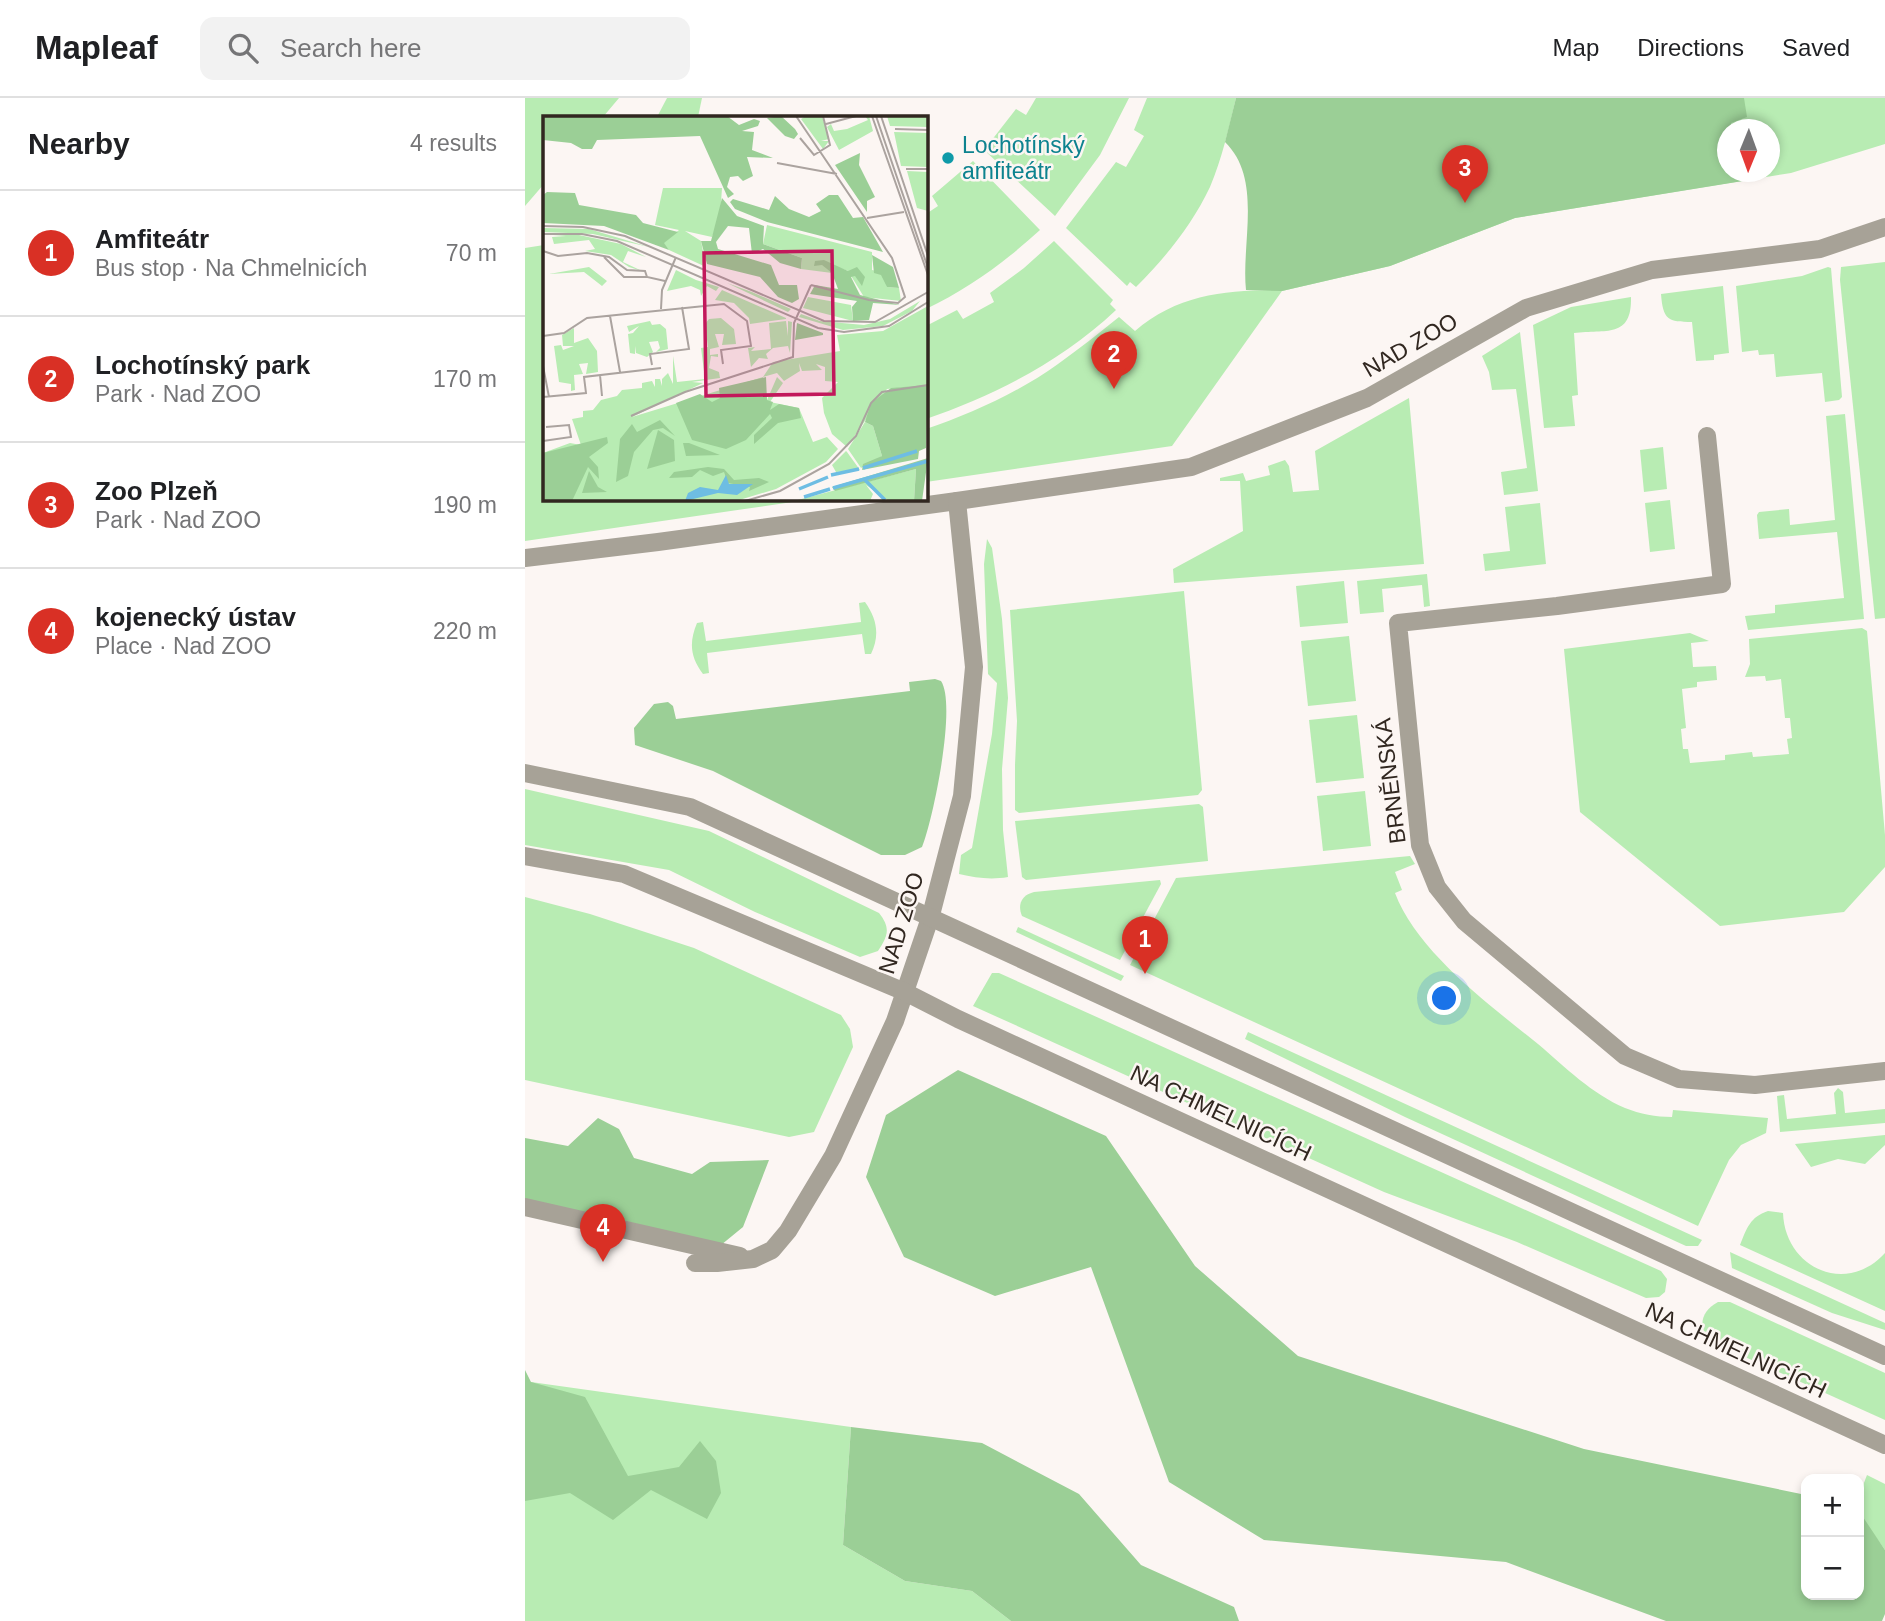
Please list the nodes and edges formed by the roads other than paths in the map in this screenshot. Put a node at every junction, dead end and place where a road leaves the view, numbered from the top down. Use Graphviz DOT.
graph roads {
  1 [pos="1885,227"];
  2 [pos="1707,436"];
  3 [pos="957,501"];
  4 [pos="525,558"];
  5 [pos="525,773"];
  6 [pos="525,856"];
  7 [pos="931,915"];
  8 [pos="905,992"];
  9 [pos="1885,1071"];
  10 [pos="525,1207"];
  11 [pos="753,1259"];
  12 [pos="695,1263"];
  13 [pos="1885,1356"];
  14 [pos="1885,1445"];
  1 -- 3 [label="street, NAD ZOO"];
  2 -- 9 [label="street, BRNĚNSKÁ"];
  3 -- 4 [label="street, NAD ZOO"];
  3 -- 7 [label="street, NAD ZOO"];
  5 -- 7 [label="street"];
  6 -- 8 [label="street, NA CHMELNICÍCH"];
  7 -- 8 [label="street, NAD ZOO"];
  7 -- 13 [label="street"];
  8 -- 11 [label="street, NAD ZOO"];
  8 -- 14 [label="street, NA CHMELNICÍCH"];
  10 -- 11 [label="street"];
  11 -- 12 [label="street, NAD ZOO"];
}
